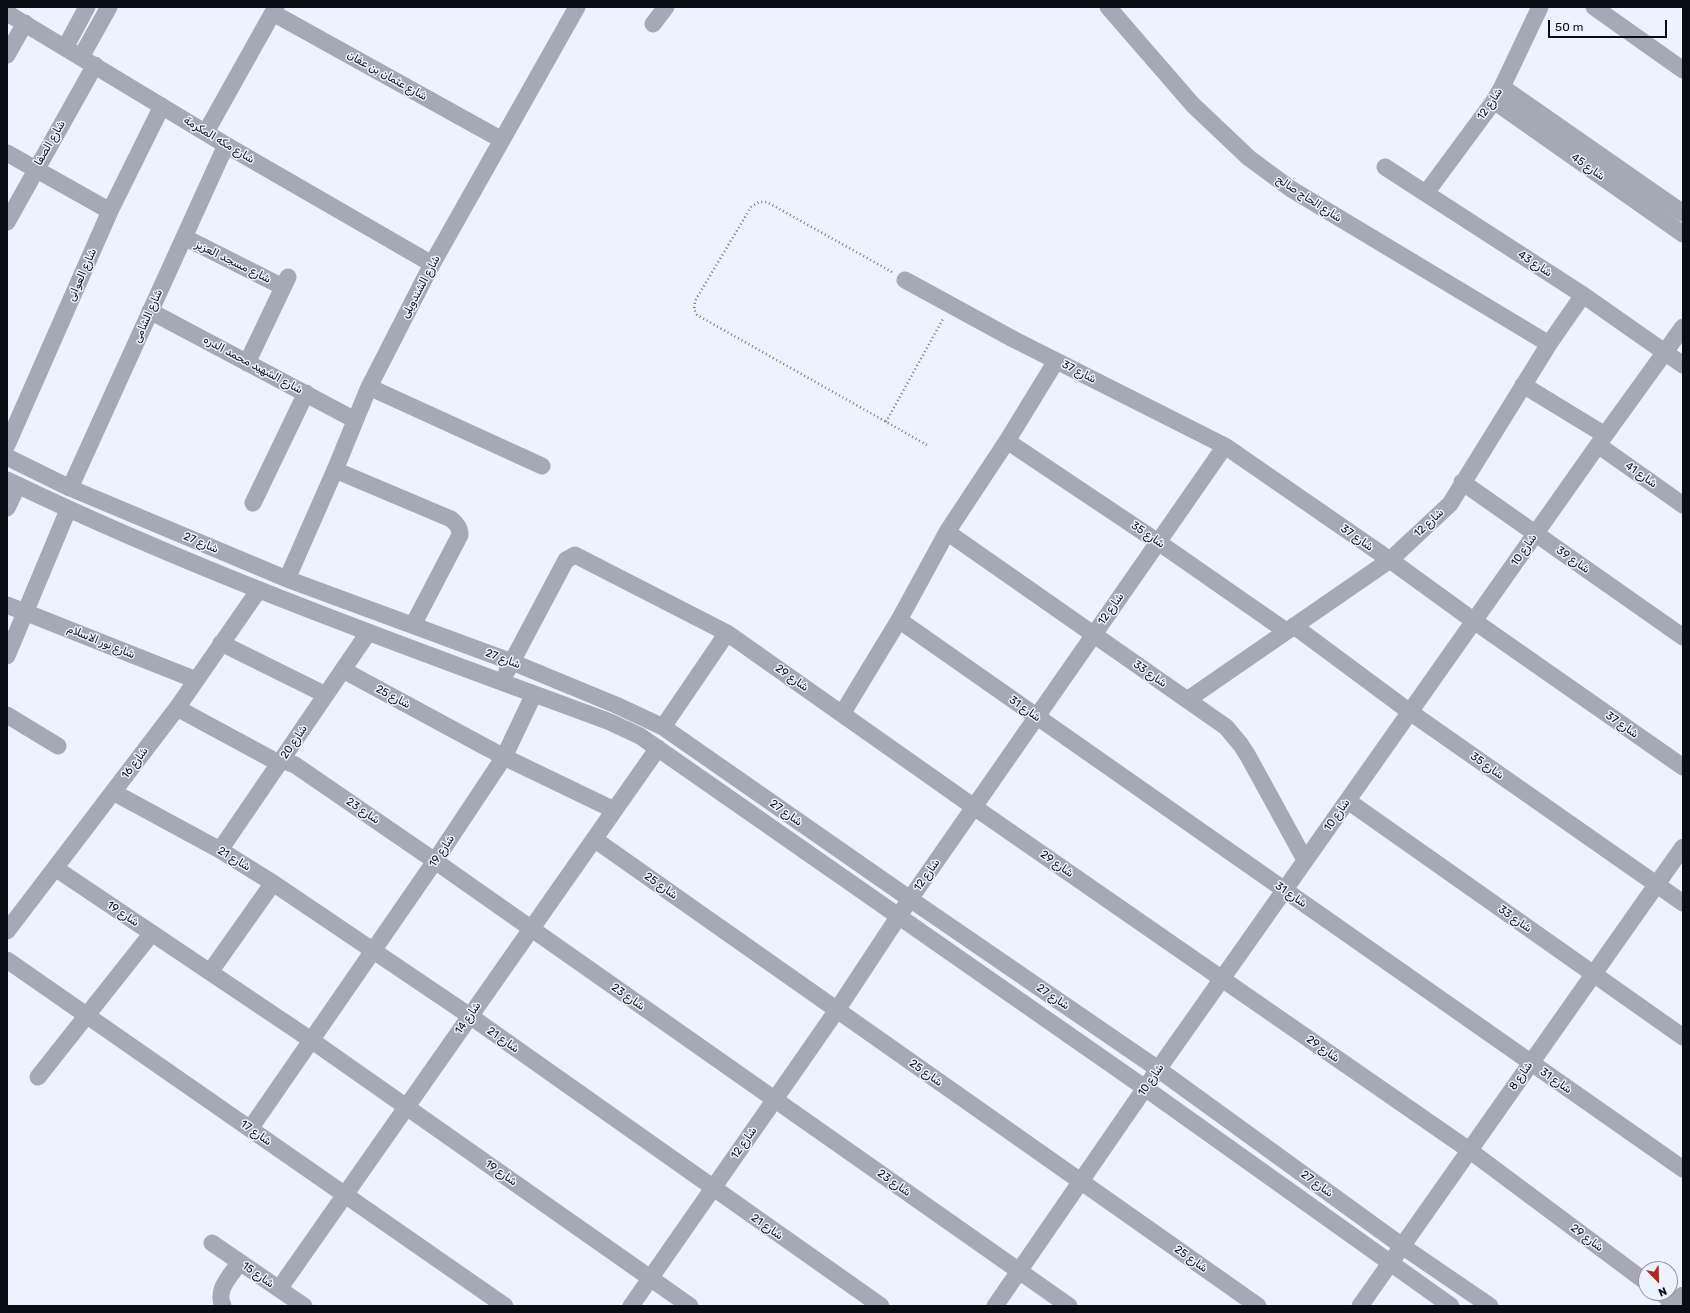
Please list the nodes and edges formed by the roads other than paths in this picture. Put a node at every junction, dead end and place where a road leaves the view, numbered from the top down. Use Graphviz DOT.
graph roads {
  1 [pos="87,7"];
  2 [pos="109,7"];
  3 [pos="666,7"];
  4 [pos="1108,7"];
  5 [pos="1540,7"];
  6 [pos="1594,7"];
  7 [pos="571,9"];
  8 [pos="274,10"];
  9 [pos="7,13"];
  10 [pos="25,23"];
  11 [pos="653,24"];
  12 [pos="65,48"];
  13 [pos="7,55"];
  14 [pos="88,61"];
  15 [pos="1683,70"];
  16 [pos="1498,94"];
  17 [pos="162,106"];
  18 [pos="206,132"];
  19 [pos="502,140"];
  20 [pos="226,145"];
  21 [pos="7,153"];
  22 [pos="1385,167"];
  23 [pos="35,170"];
  24 [pos="1426,192"];
  25 [pos="110,211"];
  26 [pos="1683,213"];
  27 [pos="7,222"];
  28 [pos="1683,234"];
  29 [pos="184,237"];
  30 [pos="432,264"];
  31 [pos="906,280"];
  32 [pos="1583,295"];
  33 [pos="150,311"];
  34 [pos="1683,327"];
  35 [pos="1549,344"];
  36 [pos="1664,352"];
  37 [pos="1056,361"];
  38 [pos="247,362"];
  39 [pos="1683,365"];
  40 [pos="1523,385"];
  41 [pos="369,386"];
  42 [pos="306,394"];
  43 [pos="355,420"];
  44 [pos="1602,440"];
  45 [pos="1007,441"];
  46 [pos="7,445"];
  47 [pos="1224,446"];
  48 [pos="7,457"];
  49 [pos="542,466"];
  50 [pos="335,470"];
  51 [pos="1462,482"];
  52 [pos="13,483"];
  53 [pos="70,488"];
  54 [pos="253,503"];
  55 [pos="1683,505"];
  56 [pos="7,508"];
  57 [pos="68,510"];
  58 [pos="947,532"];
  59 [pos="1536,534"];
  60 [pos="1158,542"];
  61 [pos="1390,560"];
  62 [pos="288,578"];
  63 [pos="258,591"];
  64 [pos="7,605"];
  65 [pos="26,612"];
  66 [pos="899,620"];
  67 [pos="1474,621"];
  68 [pos="412,625"];
  69 [pos="1290,629"];
  70 [pos="368,632"];
  71 [pos="727,633"];
  72 [pos="1093,635"];
  73 [pos="1683,637"];
  74 [pos="221,643"];
  75 [pos="7,656"];
  76 [pos="512,662"];
  77 [pos="343,670"];
  78 [pos="196,680"];
  79 [pos="502,682"];
  80 [pos="534,694"];
  81 [pos="326,695"];
  82 [pos="1187,700"];
  83 [pos="177,708"];
  84 [pos="1410,712"];
  85 [pos="842,714"];
  86 [pos="7,715"];
  87 [pos="1036,717"];
  88 [pos="663,727"];
  89 [pos="58,746"];
  90 [pos="658,748"];
  91 [pos="504,757"];
  92 [pos="282,760"];
  93 [pos="1683,768"];
  94 [pos="113,792"];
  95 [pos="1348,801"];
  96 [pos="974,807"];
  97 [pos="614,810"];
  98 [pos="594,839"];
  99 [pos="1683,847"];
  100 [pos="220,850"];
  101 [pos="1306,860"];
  102 [pos="436,861"];
  103 [pos="55,868"];
  104 [pos="273,883"];
  105 [pos="1657,884"];
  106 [pos="1284,890"];
  107 [pos="910,899"];
  108 [pos="1683,903"];
  109 [pos="899,916"];
  110 [pos="531,929"];
  111 [pos="7,931"];
  112 [pos="152,933"];
  113 [pos="374,951"];
  114 [pos="7,960"];
  115 [pos="210,972"];
  116 [pos="1593,974"];
  117 [pos="1222,978"];
  118 [pos="837,1010"];
  119 [pos="86,1015"];
  120 [pos="470,1016"];
  121 [pos="1683,1037"];
  122 [pos="312,1040"];
  123 [pos="1531,1062"];
  124 [pos="1158,1069"];
  125 [pos="38,1077"];
  126 [pos="1145,1088"];
  127 [pos="774,1100"];
  128 [pos="407,1106"];
  129 [pos="250,1129"];
  130 [pos="1469,1150"];
  131 [pos="1683,1169"];
  132 [pos="1081,1182"];
  133 [pos="713,1188"];
  134 [pos="345,1195"];
  135 [pos="212,1243"];
  136 [pos="1402,1246"];
  137 [pos="240,1262"];
  138 [pos="1390,1263"];
  139 [pos="1019,1271"];
  140 [pos="1638,1276"];
  141 [pos="650,1278"];
  142 [pos="279,1289"];
  143 [pos="223,1306"];
  144 [pos="304,1306"];
  145 [pos="505,1306"];
  146 [pos="631,1306"];
  147 [pos="690,1306"];
  148 [pos="881,1306"];
  149 [pos="995,1306"];
  150 [pos="1069,1306"];
  151 [pos="1258,1306"];
  152 [pos="1360,1306"];
  153 [pos="1451,1306"];
  154 [pos="1490,1306"];
  1 -- 12 [label="street"];
  2 -- 14 [label="street, شارع الصفا"];
  3 -- 11 [label="street"];
  4 -- 35 [label="street, شارع الحاج صالح"];
  5 -- 16 [label="street, شارع 12"];
  6 -- 15 [label="street"];
  7 -- 19 [label="street, شارع الشندويلى"];
  8 -- 18 [label="street"];
  8 -- 19 [label="street, شارع عثمان بن عفان"];
  9 -- 10 [label="street, شارع مكه المكرمة"];
  10 -- 12 [label="street, شارع مكه المكرمة"];
  10 -- 13 [label="street"];
  12 -- 14 [label="street, شارع مكه المكرمة"];
  14 -- 17 [label="street, شارع مكه المكرمة"];
  14 -- 23 [label="street, شارع الصفا"];
  16 -- 24 [label="street, شارع 12"];
  16 -- 26 [label="street, شارع 45"];
  16 -- 28 [label="street, شارع 45"];
  17 -- 18 [label="street, شارع مكه المكرمة"];
  17 -- 25 [label="street, شارع العوانى"];
  18 -- 20 [label="street, شارع مكه المكرمة"];
  19 -- 30 [label="street, شارع الشندويلى"];
  20 -- 29 [label="street, شارع الشامى"];
  20 -- 30 [label="street, شارع مكه المكرمة"];
  21 -- 23 [label="street"];
  22 -- 24 [label="street, شارع 43"];
  23 -- 25 [label="street"];
  23 -- 27 [label="street, شارع الصفا"];
  24 -- 32 [label="street, شارع 43"];
  25 -- 46 [label="street, شارع العوانى"];
  29 -- 33 [label="street, شارع الشامى"];
  29 -- 38 [label="street, شارع مسجد العزيز"];
  30 -- 41 [label="street, شارع الشندويلى"];
  31 -- 37 [label="street, شارع 37"];
  32 -- 35 [label="street, شارع 12"];
  32 -- 36 [label="street, شارع 43"];
  33 -- 38 [label="street, شارع الشهيد محمد الدره"];
  33 -- 53 [label="street, شارع الشامى"];
  34 -- 36 [label="street, شارع 10"];
  35 -- 40 [label="street, شارع 12"];
  36 -- 39 [label="street, شارع 43"];
  36 -- 44 [label="street, شارع 10"];
  37 -- 45 [label="street"];
  37 -- 47 [label="street, شارع 37"];
  38 -- 42 [label="street, شارع الشهيد محمد الدره"];
  40 -- 44 [label="street, شارع 41"];
  40 -- 51 [label="street, شارع 12"];
  41 -- 43 [label="street, شارع الشندويلى"];
  41 -- 49 [label="street"];
  42 -- 43 [label="street, شارع الشهيد محمد الدره"];
  42 -- 54 [label="street"];
  43 -- 50 [label="street, شارع الشندويلى"];
  44 -- 55 [label="street, شارع 41"];
  44 -- 59 [label="street, شارع 10"];
  45 -- 58 [label="street"];
  45 -- 60 [label="street, شارع 35"];
  47 -- 60 [label="street, شارع 12"];
  47 -- 61 [label="street, شارع 37"];
  48 -- 53 [label="street, شارع 27"];
  50 -- 62 [label="street, شارع الشندويلى"];
  50 -- 68 [label="street"];
  51 -- 59 [label="street, شارع 39"];
  51 -- 61 [label="street, شارع 12"];
  52 -- 56 [label="street"];
  52 -- 57 [label="street, شارع 27"];
  53 -- 62 [label="street, شارع 27"];
  57 -- 63 [label="street, شارع 27"];
  57 -- 65 [label="street"];
  58 -- 66 [label="street"];
  58 -- 72 [label="street, شارع 33"];
  59 -- 67 [label="street, شارع 10"];
  59 -- 73 [label="street, شارع 39"];
  60 -- 69 [label="street, شارع 35"];
  60 -- 72 [label="street, شارع 12"];
  61 -- 67 [label="street, شارع 37"];
  61 -- 69 [label="street, شارع 12"];
  62 -- 68 [label="street, شارع 27"];
  63 -- 70 [label="street, شارع 27"];
  63 -- 74 [label="street, شارع 16"];
  64 -- 65 [label="street, شارع نور الاسلام"];
  65 -- 75 [label="street"];
  65 -- 78 [label="street, شارع نور الاسلام"];
  66 -- 85 [label="street"];
  66 -- 87 [label="street, شارع 31"];
  67 -- 84 [label="street, شارع 10"];
  67 -- 93 [label="street, شارع 37"];
  68 -- 76 [label="street, شارع 27"];
  69 -- 82 [label="street, شارع 12"];
  69 -- 84 [label="street, شارع 35"];
  70 -- 77 [label="street, شارع 20"];
  70 -- 79 [label="street, شارع 27"];
  71 -- 76 [label="street, شارع 29"];
  71 -- 85 [label="street, شارع 29"];
  71 -- 88 [label="street"];
  72 -- 82 [label="street, شارع 33"];
  72 -- 87 [label="street, شارع 12"];
  74 -- 78 [label="street, شارع 16"];
  74 -- 81 [label="street"];
  76 -- 79 [label="street, شارع 29"];
  76 -- 88 [label="street, شارع 27"];
  77 -- 81 [label="street, شارع 20"];
  77 -- 91 [label="street, شارع 25"];
  78 -- 83 [label="street, شارع 16"];
  79 -- 80 [label="street, شارع 27"];
  80 -- 90 [label="street, شارع 27"];
  80 -- 91 [label="street, شارع 19"];
  81 -- 92 [label="street, شارع 20"];
  82 -- 101 [label="street, شارع 33"];
  83 -- 92 [label="street, شارع 23"];
  83 -- 94 [label="street, شارع 16"];
  84 -- 95 [label="street, شارع 10"];
  84 -- 105 [label="street, شارع 35"];
  85 -- 96 [label="street, شارع 29"];
  86 -- 89 [label="street"];
  87 -- 96 [label="street, شارع 12"];
  87 -- 106 [label="street, شارع 31"];
  88 -- 107 [label="street, شارع 27"];
  90 -- 97 [label="street, شارع 14"];
  90 -- 109 [label="street, شارع 27"];
  91 -- 97 [label="street, شارع 25"];
  91 -- 102 [label="street, شارع 19"];
  92 -- 100 [label="street, شارع 20"];
  92 -- 102 [label="street, شارع 23"];
  94 -- 100 [label="street, شارع 21"];
  94 -- 103 [label="street, شارع 16"];
  95 -- 101 [label="street, شارع 10"];
  95 -- 116 [label="street, شارع 33"];
  96 -- 107 [label="street, شارع 12"];
  96 -- 117 [label="street, شارع 29"];
  97 -- 98 [label="street, شارع 14"];
  98 -- 110 [label="street, شارع 14"];
  98 -- 118 [label="street, شارع 25"];
  99 -- 105 [label="street, شارع 8"];
  100 -- 104 [label="street, شارع 21"];
  101 -- 106 [label="street, شارع 10"];
  102 -- 110 [label="street, شارع 23"];
  102 -- 113 [label="street, شارع 19"];
  103 -- 111 [label="street, شارع 16"];
  103 -- 112 [label="street, شارع 19"];
  104 -- 113 [label="street, شارع 21"];
  104 -- 115 [label="street"];
  105 -- 108 [label="street, شارع 35"];
  105 -- 116 [label="street, شارع 8"];
  106 -- 117 [label="street, شارع 10"];
  106 -- 123 [label="street, شارع 31"];
  107 -- 109 [label="street, شارع 12"];
  107 -- 124 [label="street, شارع 27"];
  109 -- 118 [label="street, شارع 12"];
  109 -- 126 [label="street, شارع 27"];
  110 -- 120 [label="street, شارع 14"];
  110 -- 127 [label="street, شارع 23"];
  112 -- 115 [label="street, شارع 19"];
  112 -- 119 [label="street"];
  113 -- 120 [label="street, شارع 21"];
  113 -- 122 [label="street, شارع 19"];
  114 -- 119 [label="street, شارع 17"];
  115 -- 122 [label="street, شارع 19"];
  116 -- 121 [label="street, شارع 33"];
  116 -- 123 [label="street, شارع 8"];
  117 -- 124 [label="street, شارع 10"];
  117 -- 130 [label="street, شارع 29"];
  118 -- 127 [label="street, شارع 12"];
  118 -- 132 [label="street, شارع 25"];
  119 -- 125 [label="street"];
  119 -- 129 [label="street, شارع 17"];
  120 -- 128 [label="street, شارع 14"];
  120 -- 133 [label="street, شارع 21"];
  122 -- 128 [label="street, شارع 19"];
  122 -- 129 [label="street, شارع 19"];
  123 -- 130 [label="street, شارع 8"];
  123 -- 131 [label="street, شارع 31"];
  124 -- 126 [label="street, شارع 10"];
  124 -- 136 [label="street, شارع 27"];
  126 -- 132 [label="street, شارع 10"];
  126 -- 138 [label="street, شارع 27"];
  127 -- 133 [label="street, شارع 12"];
  127 -- 139 [label="street, شارع 23"];
  128 -- 134 [label="street, شارع 14"];
  128 -- 141 [label="street, شارع 19"];
  129 -- 134 [label="street, شارع 17"];
  130 -- 136 [label="street, شارع 8"];
  130 -- 140 [label="street, شارع 29"];
  132 -- 139 [label="street, شارع 10"];
  132 -- 151 [label="street, شارع 25"];
  133 -- 141 [label="street, شارع 12"];
  133 -- 148 [label="street, شارع 21"];
  134 -- 142 [label="street, شارع 14"];
  134 -- 145 [label="street, شارع 17"];
  135 -- 137 [label="street, شارع 15"];
  136 -- 138 [label="street, شارع 8"];
  136 -- 154 [label="street, شارع 27"];
  137 -- 142 [label="street, شارع 15"];
  137 -- 143 [label="street"];
  138 -- 152 [label="street, شارع 8"];
  138 -- 153 [label="street, شارع 27"];
  139 -- 149 [label="street, شارع 10"];
  139 -- 150 [label="street, شارع 23"];
  141 -- 146 [label="street, شارع 12"];
  141 -- 147 [label="street, شارع 19"];
  142 -- 144 [label="street, شارع 15"];
}
